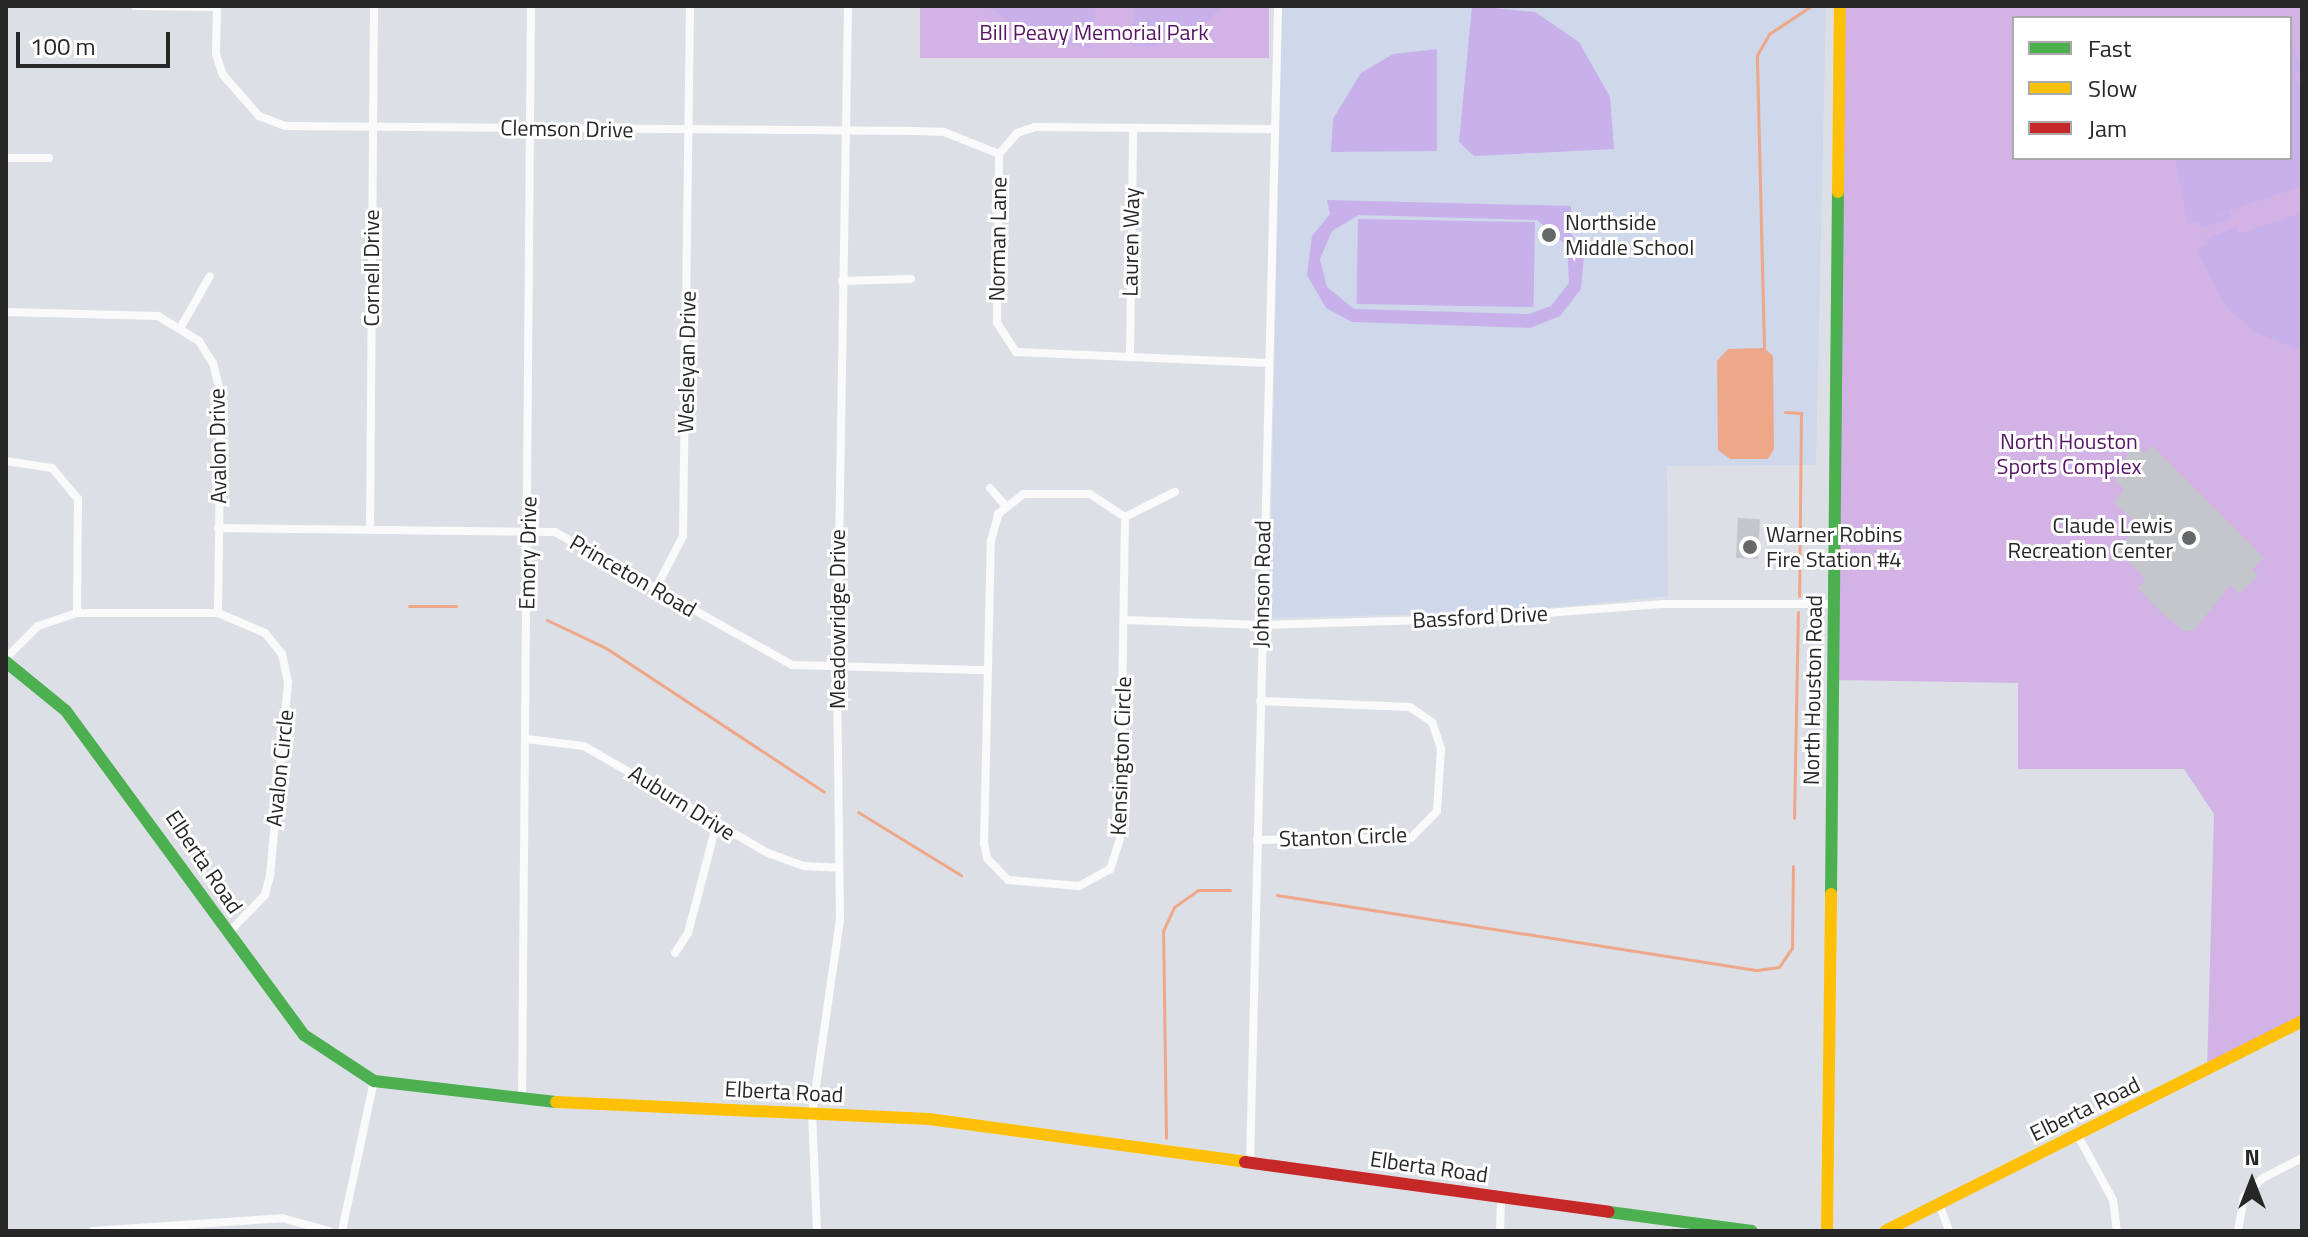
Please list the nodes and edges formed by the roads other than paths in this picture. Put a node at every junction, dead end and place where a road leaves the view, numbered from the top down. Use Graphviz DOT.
graph roads {
  1 [pos="135,6"];
  2 [pos="217,6"];
  3 [pos="374,6"];
  4 [pos="531,6"];
  5 [pos="690,6"];
  6 [pos="848,6"];
  7 [pos="1278,6"];
  8 [pos="1840,6"];
  9 [pos="532,128"];
  10 [pos="1133,128"];
  11 [pos="373,129"];
  12 [pos="1275,129"];
  13 [pos="691,131"];
  14 [pos="844,132"];
  15 [pos="999,154"];
  16 [pos="6,158"];
  17 [pos="49,158"];
  18 [pos="210,276"];
  19 [pos="911,279"];
  20 [pos="842,281"];
  21 [pos="6,312"];
  22 [pos="182,325"];
  23 [pos="1130,355"];
  24 [pos="1268,363"];
  25 [pos="6,461"];
  26 [pos="990,488"];
  27 [pos="1175,492"];
  28 [pos="1005,505"];
  29 [pos="1125,517"];
  30 [pos="218,528"];
  31 [pos="370,529"];
  32 [pos="529,532"];
  33 [pos="657,586"];
  34 [pos="1834,604"];
  35 [pos="77,613"];
  36 [pos="218,613"];
  37 [pos="1125,620"];
  38 [pos="1261,625"];
  39 [pos="6,660"];
  40 [pos="988,670"];
  41 [pos="837,671"];
  42 [pos="1260,701"];
  43 [pos="526,739"];
  44 [pos="716,826"];
  45 [pos="1257,840"];
  46 [pos="839,868"];
  47 [pos="228,933"];
  48 [pos="675,953"];
  49 [pos="2302,1021"];
  50 [pos="374,1081"];
  51 [pos="522,1100"];
  52 [pos="812,1114"];
  53 [pos="2077,1134"];
  54 [pos="2302,1158"];
  55 [pos="1250,1163"];
  56 [pos="1501,1197"];
  57 [pos="1940,1206"];
  58 [pos="93,1231"];
  59 [pos="329,1231"];
  60 [pos="342,1231"];
  61 [pos="817,1231"];
  62 [pos="1500,1231"];
  63 [pos="1752,1231"];
  64 [pos="1827,1231"];
  65 [pos="1885,1231"];
  66 [pos="1949,1231"];
  67 [pos="2117,1231"];
  68 [pos="2238,1231"];
  1 -- 2 [label="street"];
  2 -- 11 [label="street, Clemson Drive"];
  3 -- 11 [label="street, Cornell Drive"];
  4 -- 9 [label="street, Emory Drive"];
  5 -- 13 [label="street, Wesleyan Drive"];
  6 -- 14 [label="street, Meadowridge Drive"];
  7 -- 12 [label="street, Johnson Road"];
  8 -- 34 [label="street, North Houston Road"];
  9 -- 11 [label="street, Clemson Drive"];
  9 -- 13 [label="street, Clemson Drive"];
  9 -- 32 [label="street, Emory Drive"];
  10 -- 12 [label="street, Norman Lane"];
  10 -- 15 [label="street, Norman Lane"];
  10 -- 23 [label="street, Lauren Way"];
  11 -- 31 [label="street, Cornell Drive"];
  12 -- 24 [label="street, Johnson Road"];
  13 -- 14 [label="street, Clemson Drive"];
  13 -- 33 [label="street, Wesleyan Drive"];
  14 -- 15 [label="street, Clemson Drive"];
  14 -- 20 [label="street, Meadowridge Drive"];
  15 -- 23 [label="street, Norman Lane"];
  16 -- 17 [label="street"];
  18 -- 22 [label="street"];
  19 -- 20 [label="street"];
  20 -- 41 [label="street, Meadowridge Drive"];
  21 -- 22 [label="street"];
  22 -- 30 [label="street, Avalon Drive"];
  23 -- 24 [label="street, Norman Lane"];
  24 -- 38 [label="street, Johnson Road"];
  25 -- 35 [label="street"];
  26 -- 28 [label="street"];
  27 -- 29 [label="street"];
  28 -- 29 [label="street"];
  28 -- 40 [label="street, Kensington Circle"];
  29 -- 37 [label="street, Kensington Circle"];
  30 -- 31 [label="street, Princeton Road"];
  30 -- 36 [label="street, Avalon Drive"];
  31 -- 32 [label="street, Princeton Road"];
  32 -- 33 [label="street, Princeton Road"];
  32 -- 43 [label="street, Emory Drive"];
  33 -- 41 [label="street, Princeton Road"];
  34 -- 38 [label="street, Bassford Drive"];
  34 -- 64 [label="street, North Houston Road"];
  35 -- 36 [label="street, Avalon Circle"];
  35 -- 39 [label="street, Avalon Circle"];
  36 -- 47 [label="street, Avalon Circle"];
  37 -- 38 [label="street, Bassford Drive"];
  37 -- 40 [label="street, Kensington Circle"];
  38 -- 42 [label="street, Johnson Road"];
  39 -- 47 [label="street, Elberta Road"];
  40 -- 41 [label="street, Princeton Road"];
  41 -- 46 [label="street, Meadowridge Drive"];
  42 -- 45 [label="street, Johnson Road"];
  42 -- 45 [label="street, Stanton Circle"];
  43 -- 44 [label="street, Auburn Drive"];
  43 -- 51 [label="street, Emory Drive"];
  44 -- 46 [label="street, Auburn Drive"];
  44 -- 48 [label="street"];
  45 -- 55 [label="street, Johnson Road"];
  46 -- 52 [label="street, Meadowridge Drive"];
  47 -- 50 [label="street, Elberta Road"];
  49 -- 53 [label="street, Elberta Road"];
  50 -- 51 [label="street, Elberta Road"];
  50 -- 60 [label="street"];
  51 -- 52 [label="street, Elberta Road"];
  52 -- 55 [label="street, Elberta Road"];
  52 -- 61 [label="street, Meadowridge Drive"];
  53 -- 57 [label="street, Elberta Road"];
  53 -- 67 [label="street"];
  54 -- 68 [label="street"];
  55 -- 56 [label="street, Elberta Road"];
  56 -- 62 [label="street"];
  56 -- 63 [label="street, Elberta Road"];
  57 -- 65 [label="street, Elberta Road"];
  57 -- 66 [label="street"];
  58 -- 59 [label="street"];
}
